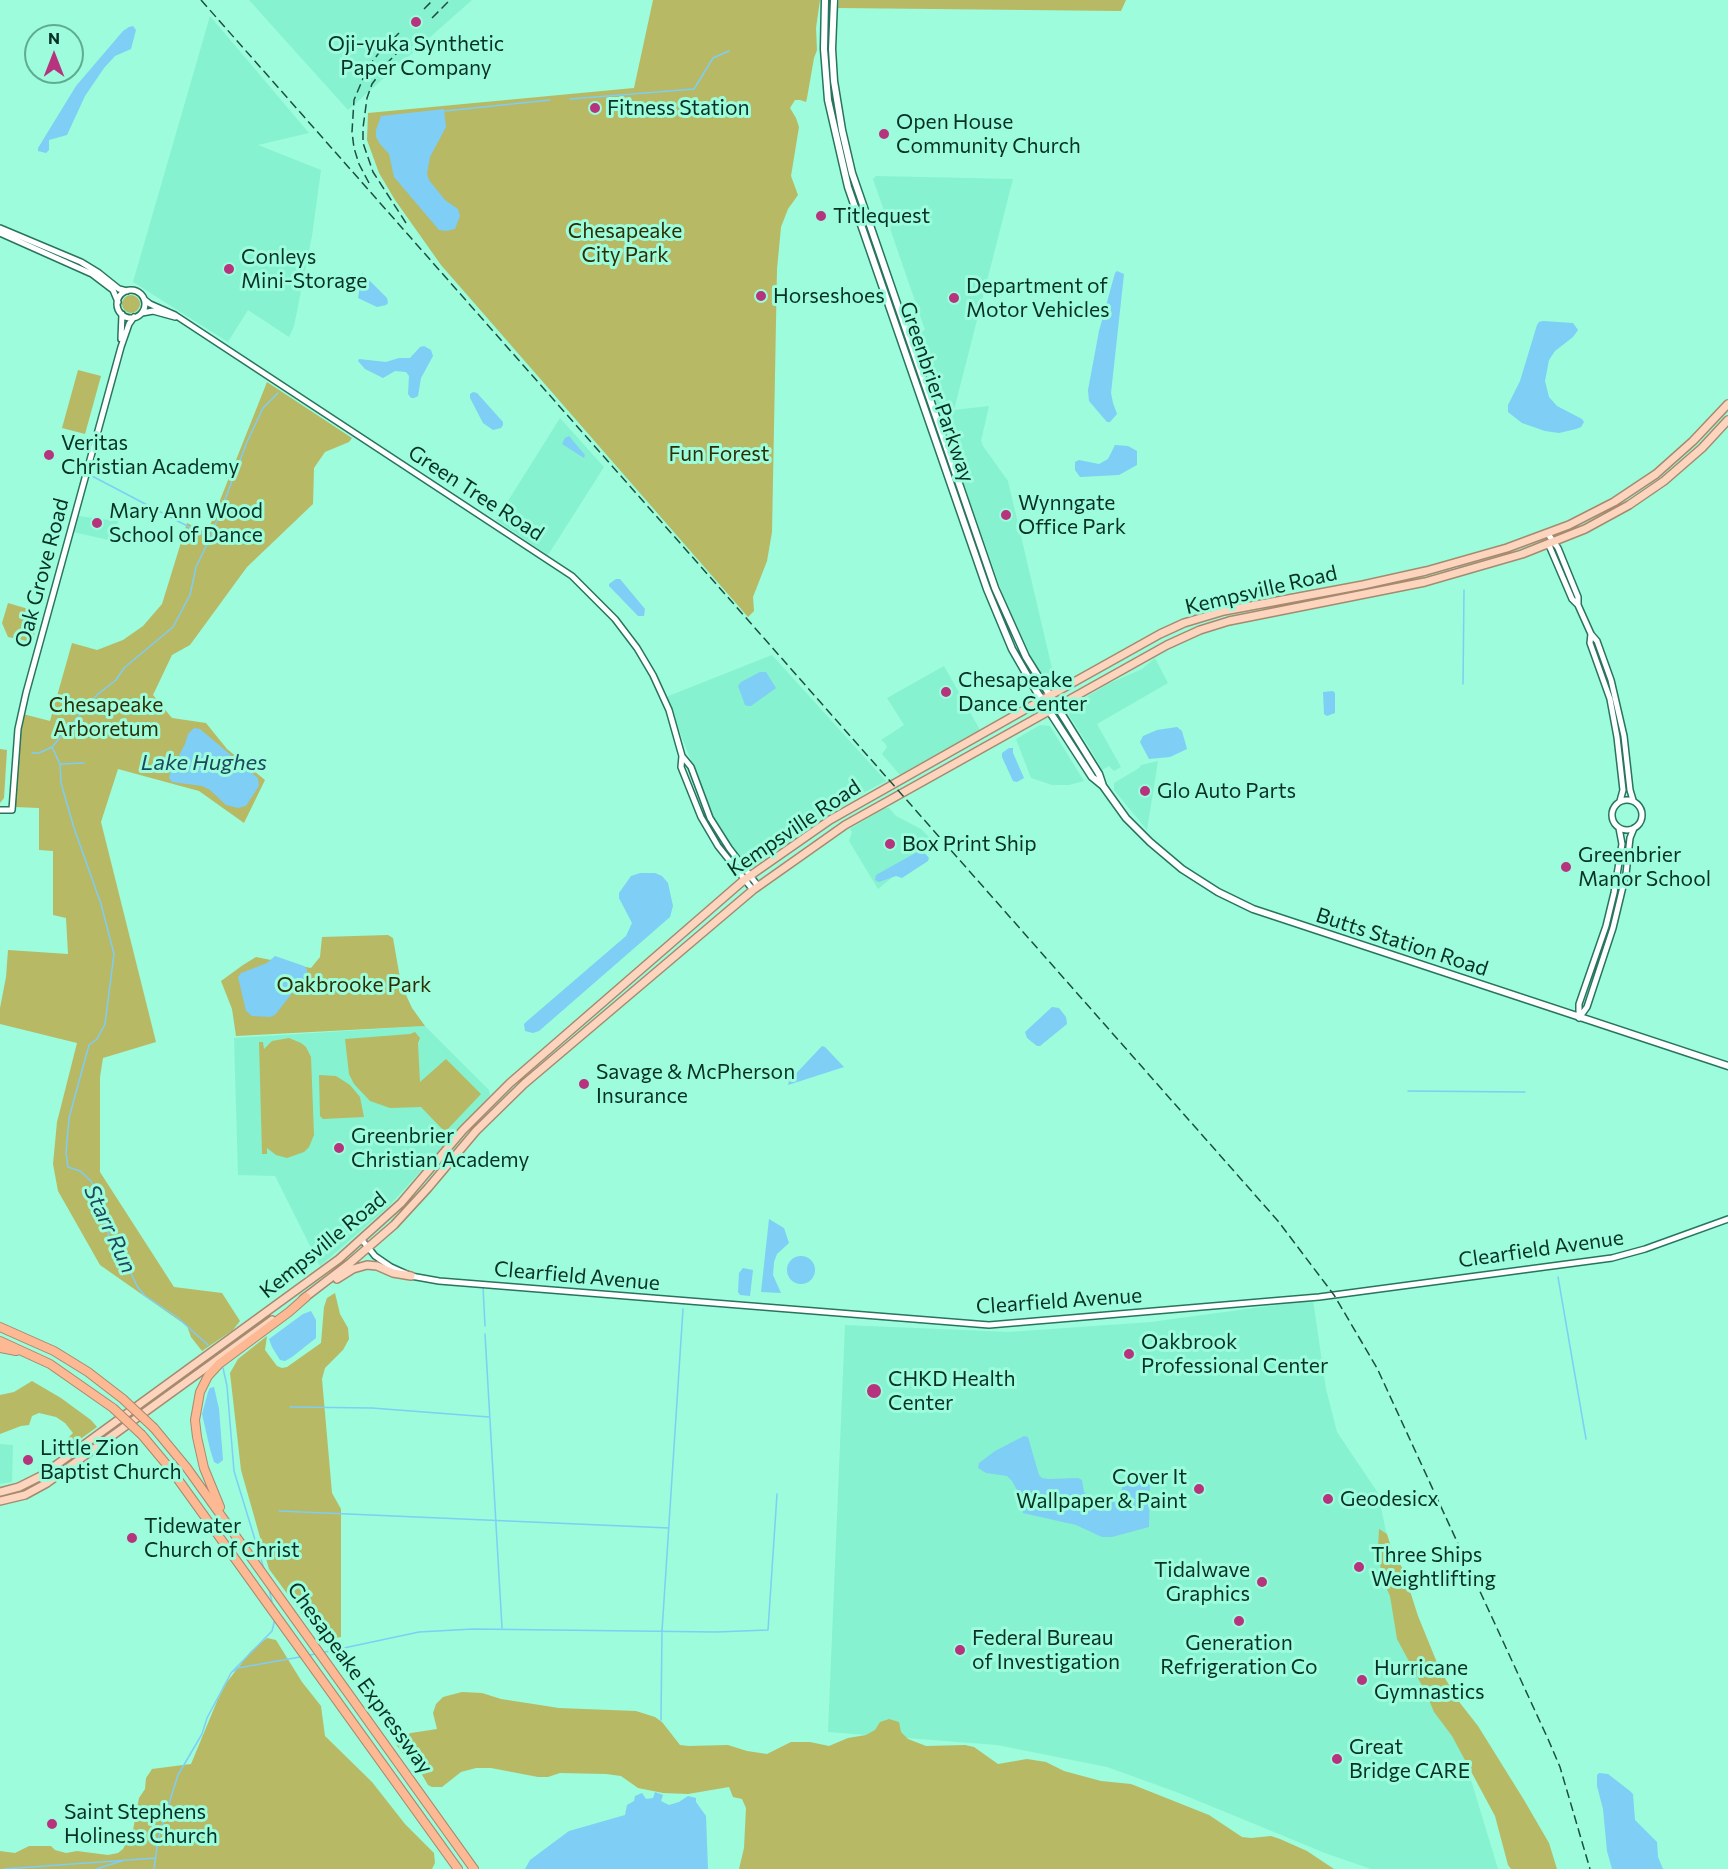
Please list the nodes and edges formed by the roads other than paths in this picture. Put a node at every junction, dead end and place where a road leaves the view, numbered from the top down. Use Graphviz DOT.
graph roads {
  1 [pos="825,0"];
  2 [pos="834,0"];
  3 [pos="0,228"];
  4 [pos="0,233"];
  5 [pos="128,291"];
  6 [pos="145,300"];
  7 [pos="118,302"];
  8 [pos="142,313"];
  9 [pos="122,314"];
  10 [pos="134,317"];
  11 [pos="183,320"];
  12 [pos="121,347"];
  13 [pos="1728,404"];
  14 [pos="1728,420"];
  15 [pos="1548,534"];
  16 [pos="1552,543"];
  17 [pos="1591,634"];
  18 [pos="1050,696"];
  19 [pos="1042,700"];
  20 [pos="1056,706"];
  21 [pos="1048,711"];
  22 [pos="1104,786"];
  23 [pos="1633,800"];
  24 [pos="1620,801"];
  25 [pos="0,810"];
  26 [pos="1619,828"];
  27 [pos="1634,828"];
  28 [pos="747,878"];
  29 [pos="755,888"];
  30 [pos="1579,1017"];
  31 [pos="1728,1066"];
  32 [pos="1728,1219"];
  33 [pos="362,1240"];
  34 [pos="368,1248"];
  35 [pos="411,1276"];
  36 [pos="318,1288"];
  37 [pos="306,1297"];
  38 [pos="0,1322"];
  39 [pos="0,1327"];
  40 [pos="21,1335"];
  41 [pos="0,1341"];
  42 [pos="0,1348"];
  43 [pos="37,1357"];
  44 [pos="172,1381"];
  45 [pos="150,1408"];
  46 [pos="0,1492"];
  47 [pos="0,1501"];
  48 [pos="263,1574"];
  49 [pos="458,1869"];
  50 [pos="474,1869"];
  1 -- 19 [label="main road, Greenbrier Parkway"];
  2 -- 18 [label="main road, Greenbrier Parkway"];
  3 -- 5 [label="street"];
  4 -- 7 [label="street"];
  5 -- 6 [label="street"];
  5 -- 7 [label="street"];
  6 -- 8 [label="street"];
  6 -- 11 [label="street, Green Tree Road"];
  7 -- 9 [label="street"];
  8 -- 10 [label="street"];
  8 -- 11 [label="street, Green Tree Road"];
  9 -- 10 [label="street"];
  9 -- 12 [label="street, Oak Grove Road"];
  10 -- 12 [label="street, Oak Grove Road"];
  11 -- 28 [label="street, Green Tree Road"];
  12 -- 25 [label="street, Oak Grove Road"];
  13 -- 15 [label="main road, Kempsville Road"];
  14 -- 16 [label="main road, Kempsville Road"];
  15 -- 16 [label="street"];
  15 -- 18 [label="main road, Kempsville Road"];
  16 -- 17 [label="street"];
  16 -- 20 [label="main road, Kempsville Road"];
  17 -- 23 [label="street"];
  17 -- 24 [label="street"];
  18 -- 19 [label="main road, Kempsville Road"];
  18 -- 20 [label="main road, Greenbrier Parkway"];
  19 -- 21 [label="main road, Greenbrier Parkway"];
  19 -- 28 [label="main road, Kempsville Road"];
  20 -- 21 [label="main road, Kempsville Road"];
  20 -- 22 [label="main road, Butts Station Road"];
  21 -- 22 [label="main road, Butts Station Road"];
  21 -- 29 [label="main road, Kempsville Road"];
  22 -- 30 [label="main road, Butts Station Road"];
  23 -- 24 [label="street"];
  23 -- 27 [label="street"];
  24 -- 26 [label="street"];
  26 -- 27 [label="street"];
  26 -- 30 [label="street"];
  27 -- 30 [label="street"];
  28 -- 29 [label="street, Green Tree Road"];
  28 -- 33 [label="main road, Kempsville Road"];
  29 -- 34 [label="main road, Kempsville Road"];
  30 -- 31 [label="main road, Butts Station Road"];
  32 -- 35 [label="street, Clearfield Avenue"];
  33 -- 34 [label="street, Clearfield Avenue"];
  33 -- 44 [label="main road, Kempsville Road"];
  34 -- 35 [label="street, Clearfield Avenue"];
  34 -- 36 [label="main road, Kempsville Road"];
  35 -- 36 [label="main road"];
  36 -- 37 [label="main road, Kempsville Road"];
  37 -- 45 [label="main road, Kempsville Road"];
  37 -- 48 [label="highway"];
  38 -- 40 [label="highway"];
  39 -- 40 [label="highway, Chesapeake Expressway"];
  40 -- 48 [label="highway, Chesapeake Expressway, bridge"];
  41 -- 43 [label="highway, Chesapeake Expressway"];
  42 -- 43 [label="highway"];
  43 -- 49 [label="highway, Chesapeake Expressway, bridge"];
  44 -- 45 [label="main road"];
  44 -- 46 [label="main road, Kempsville Road"];
  45 -- 47 [label="main road, Kempsville Road"];
  48 -- 50 [label="highway, Chesapeake Expressway"];
}
